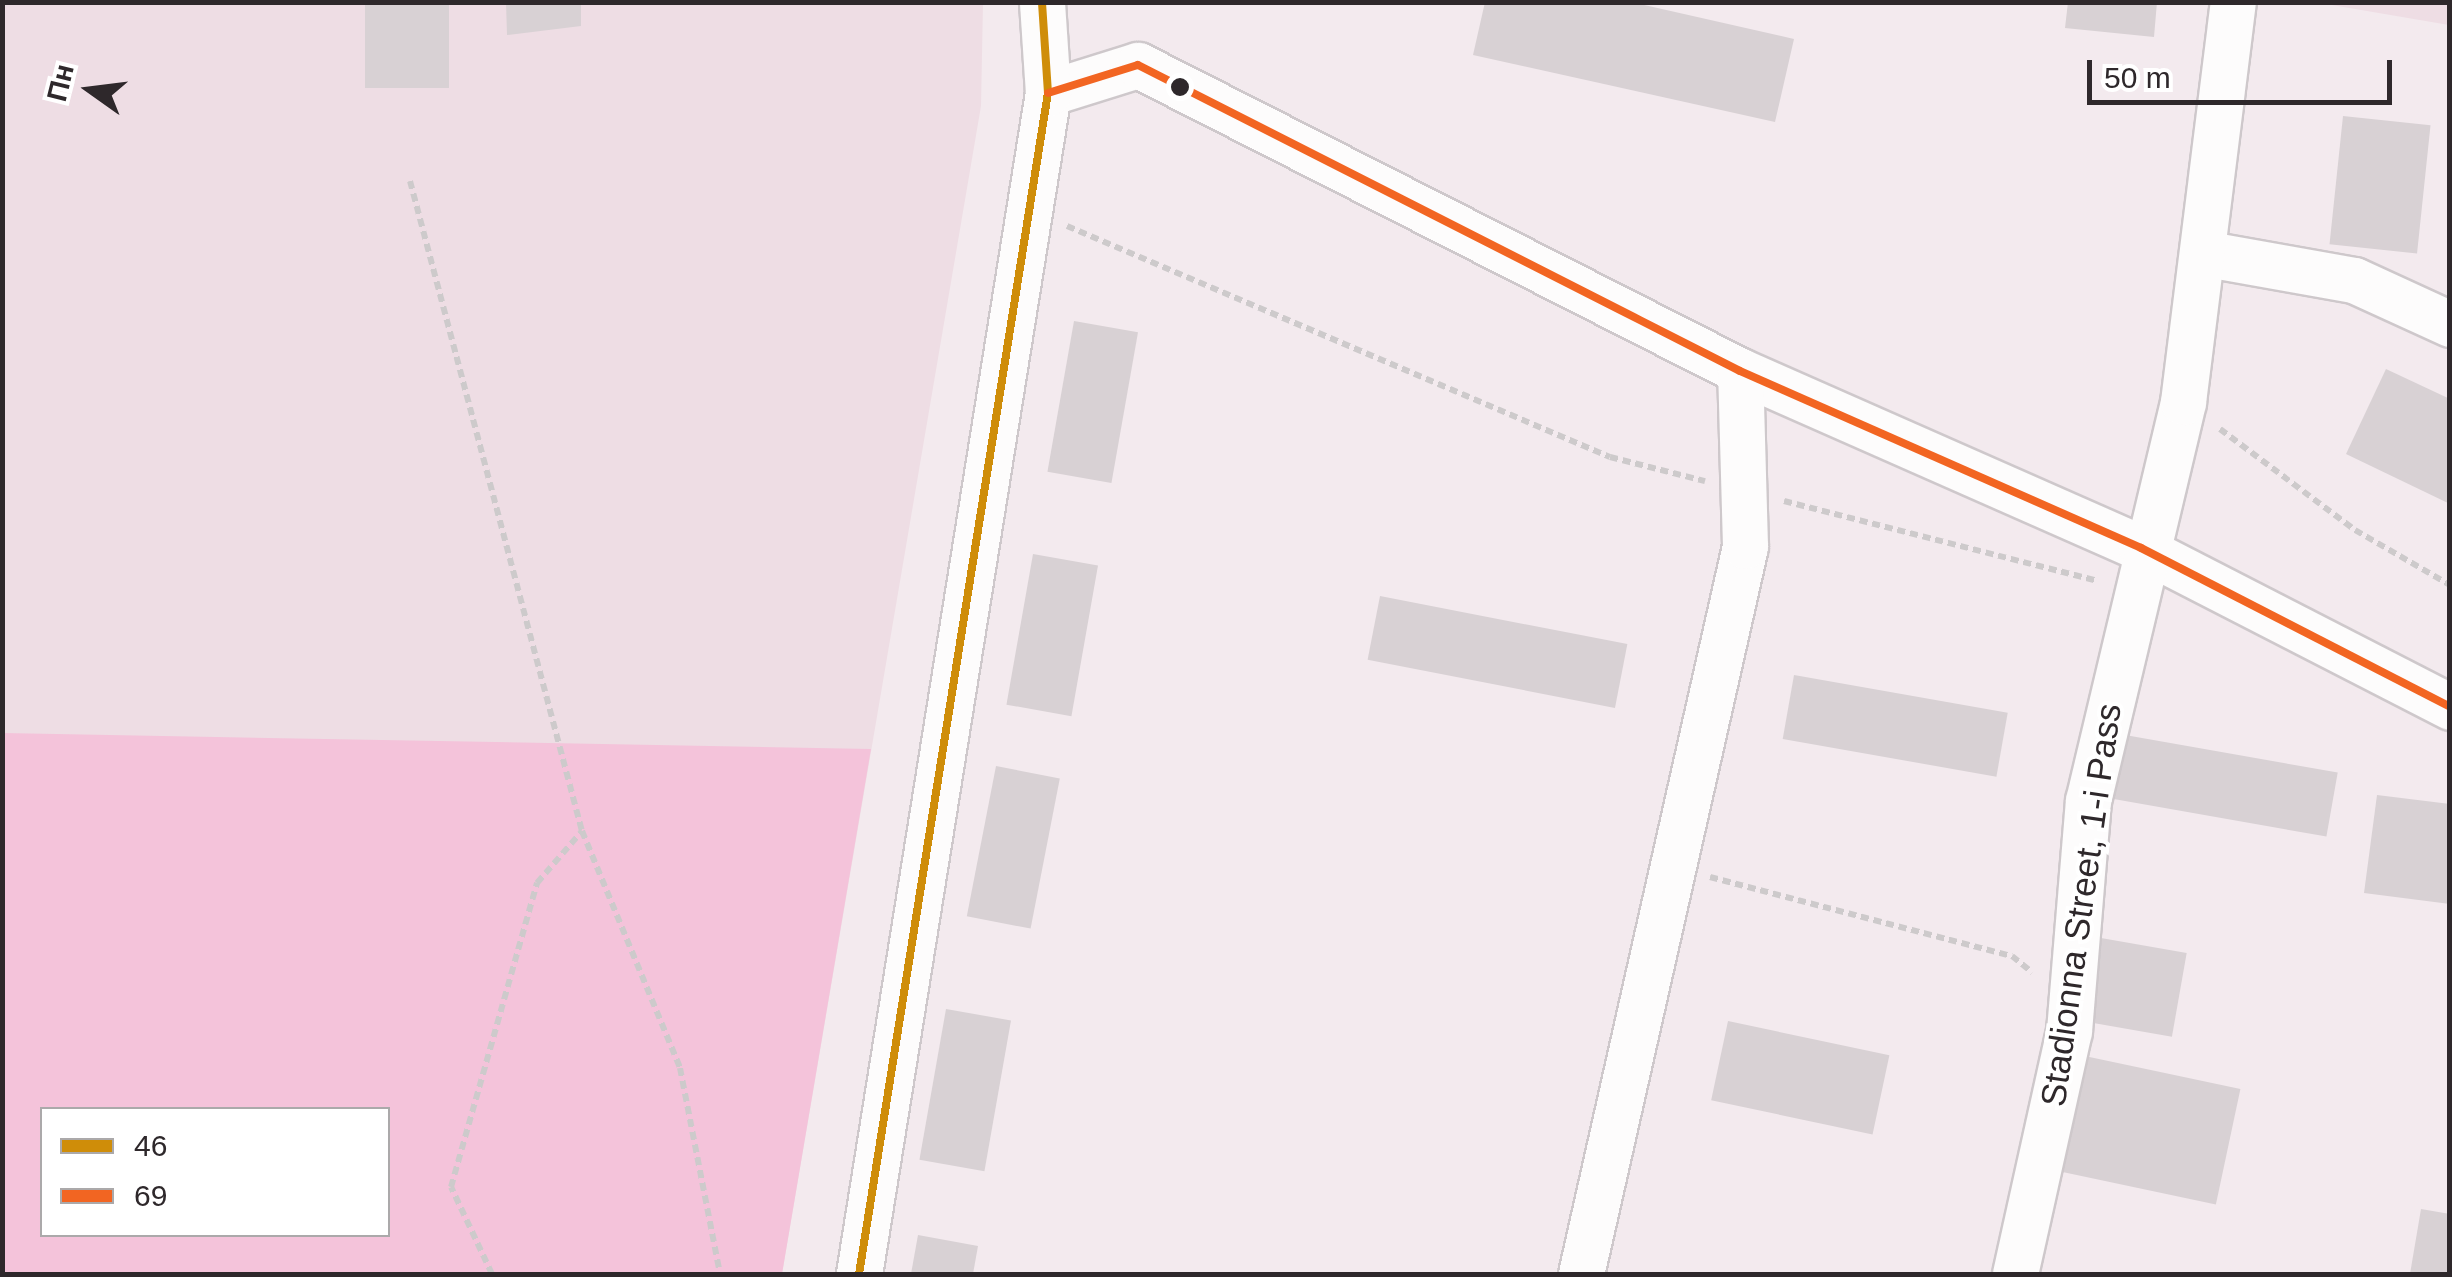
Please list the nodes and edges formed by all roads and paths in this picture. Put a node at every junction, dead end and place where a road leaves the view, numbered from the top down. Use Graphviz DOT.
graph roads {
  1 [pos="1042,2"];
  2 [pos="2233,2"];
  3 [pos="1048,93"];
  4 [pos="410,181"];
  5 [pos="1029,210"];
  6 [pos="2202,253"];
  7 [pos="2450,324"];
  8 [pos="1740,370"];
  9 [pos="2183,402"];
  10 [pos="1724,486"];
  11 [pos="1762,496"];
  12 [pos="2141,548"];
  13 [pos="2450,585"];
  14 [pos="2126,616"];
  15 [pos="2450,708"];
  16 [pos="582,830"];
  17 [pos="1670,860"];
  18 [pos="2072,1003"];
  19 [pos="2024,1270"];
  20 [pos="492,1274"];
  21 [pos="720,1274"];
  22 [pos="859,1274"];
  23 [pos="1581,1274"];
  1 -- 3 [label="street"];
  2 -- 6 [label="street, Stadionna Street, 1-i Pass"];
  3 -- 5 [label="street"];
  3 -- 8 [label="street"];
  4 -- 16 [label="path"];
  5 -- 10 [label="path"];
  5 -- 22 [label="street"];
  6 -- 7 [label="street"];
  6 -- 9 [label="street, Stadionna Street, 1-i Pass"];
  8 -- 12 [label="street"];
  8 -- 17 [label="street"];
  9 -- 12 [label="street, Stadionna Street, 1-i Pass"];
  9 -- 13 [label="path"];
  11 -- 14 [label="path"];
  12 -- 14 [label="street, Stadionna Street, 1-i Pass"];
  12 -- 15 [label="street"];
  14 -- 18 [label="street, Stadionna Street, 1-i Pass"];
  16 -- 20 [label="path"];
  16 -- 21 [label="path"];
  17 -- 18 [label="path"];
  17 -- 23 [label="street"];
  18 -- 19 [label="street, Stadionna Street, 1-i Pass"];
}
